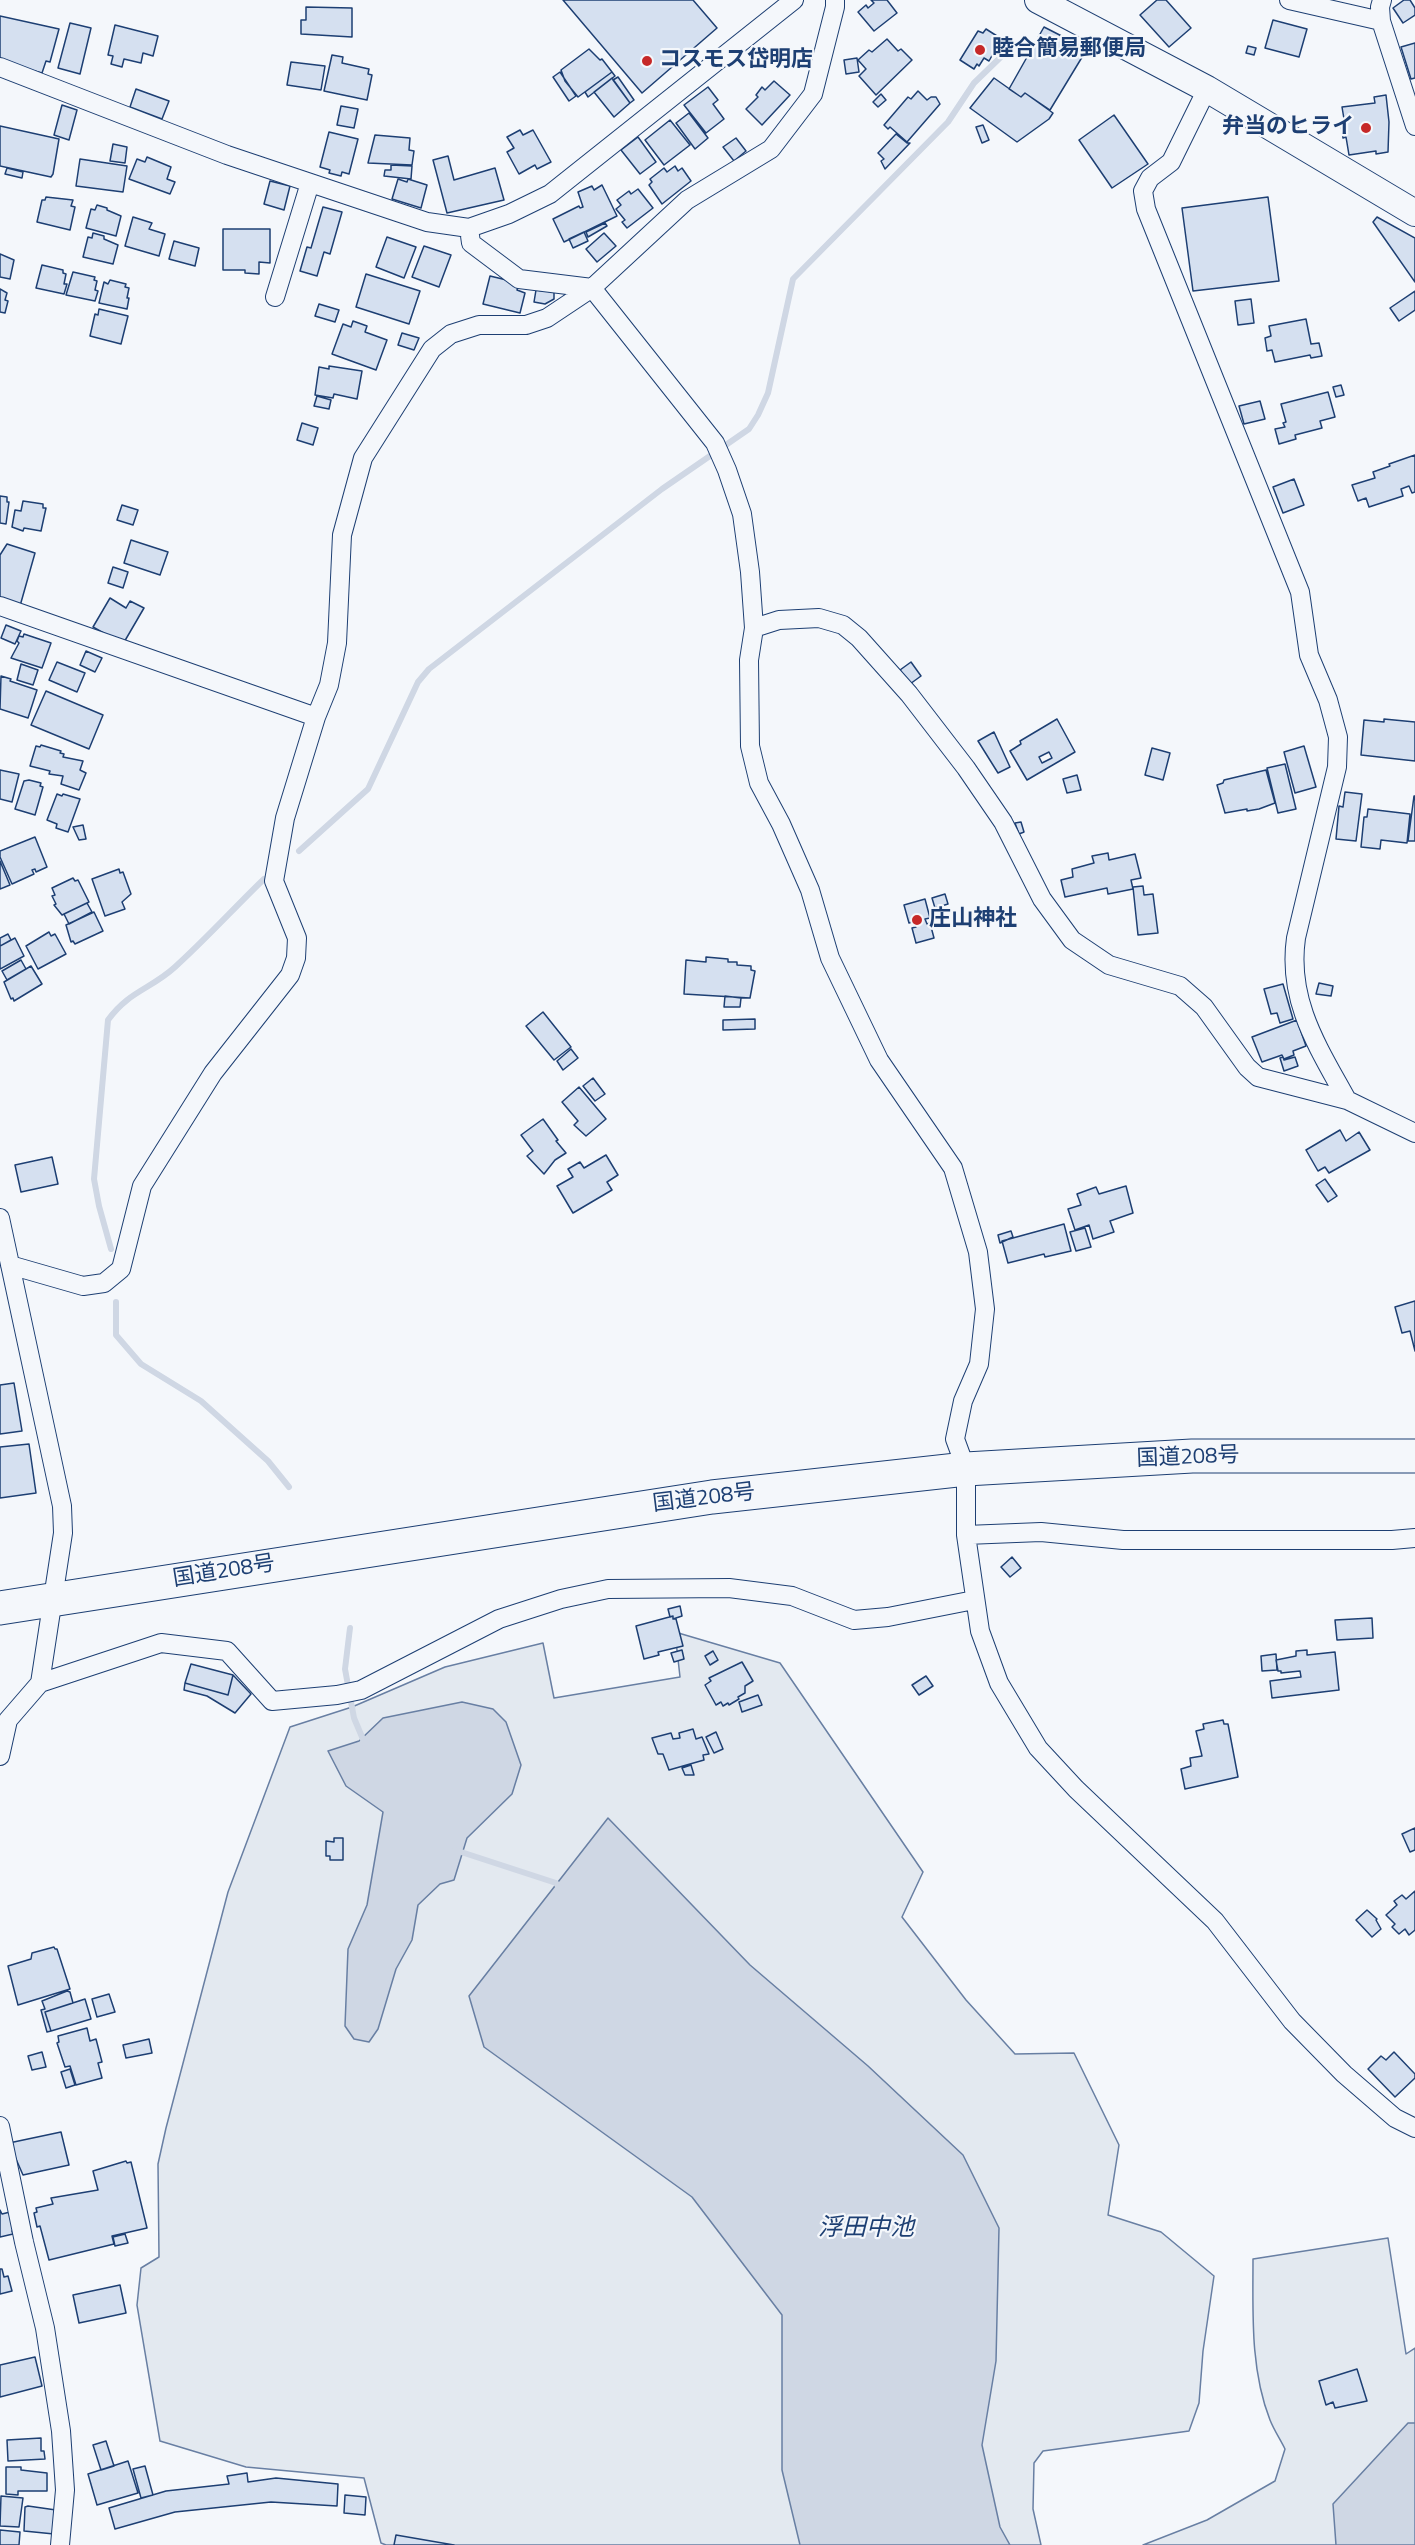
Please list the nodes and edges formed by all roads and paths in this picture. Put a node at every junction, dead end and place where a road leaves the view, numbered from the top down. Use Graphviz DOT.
graph roads {
  1 [pos="794,0"];
  2 [pos="835,0"];
  3 [pos="1038,0"];
  4 [pos="1289,0"];
  5 [pos="1382,0"];
  6 [pos="1381,21"];
  7 [pos="0,66"];
  8 [pos="1207,89"];
  9 [pos="1415,126"];
  10 [pos="310,183"];
  11 [pos="1415,213"];
  12 [pos="469,228"];
  13 [pos="592,288"];
  14 [pos="276,297"];
  15 [pos="0,606"];
  16 [pos="754,628"];
  17 [pos="316,717"];
  18 [pos="1347,1100"];
  19 [pos="1415,1133"];
  20 [pos="0,1218"];
  21 [pos="6,1258"];
  22 [pos="1415,1456"];
  23 [pos="966,1469"];
  24 [pos="966,1535"];
  25 [pos="1415,1538"];
  26 [pos="51,1599"];
  27 [pos="974,1600"];
  28 [pos="0,1608"];
  29 [pos="39,1683"];
  30 [pos="0,1756"];
  31 [pos="0,2126"];
  32 [pos="1415,2128"];
  33 [pos="60,2545"];
  1 -- 12 [label="street"];
  2 -- 13 [label="street"];
  3 -- 8 [label="main road"];
  4 -- 6 [label="street"];
  5 -- 6 [label="street"];
  6 -- 9 [label="street"];
  7 -- 10 [label="street"];
  8 -- 11 [label="main road"];
  8 -- 18 [label="street"];
  10 -- 12 [label="street"];
  10 -- 14 [label="street"];
  12 -- 13 [label="street"];
  13 -- 16 [label="street"];
  13 -- 17 [label="street"];
  15 -- 17 [label="street"];
  16 -- 18 [label="street"];
  16 -- 23 [label="street"];
  17 -- 21 [label="street"];
  18 -- 19 [label="street"];
  20 -- 21 [label="street"];
  21 -- 26 [label="street"];
  22 -- 23 [label="highway, 国道208号"];
  23 -- 24 [label="street"];
  23 -- 26 [label="highway, 国道208号"];
  24 -- 25 [label="street"];
  24 -- 27 [label="street"];
  26 -- 28 [label="highway, 国道208号"];
  26 -- 29 [label="street"];
  27 -- 29 [label="street"];
  27 -- 32 [label="street"];
  29 -- 30 [label="street"];
  31 -- 33 [label="street"];
}
